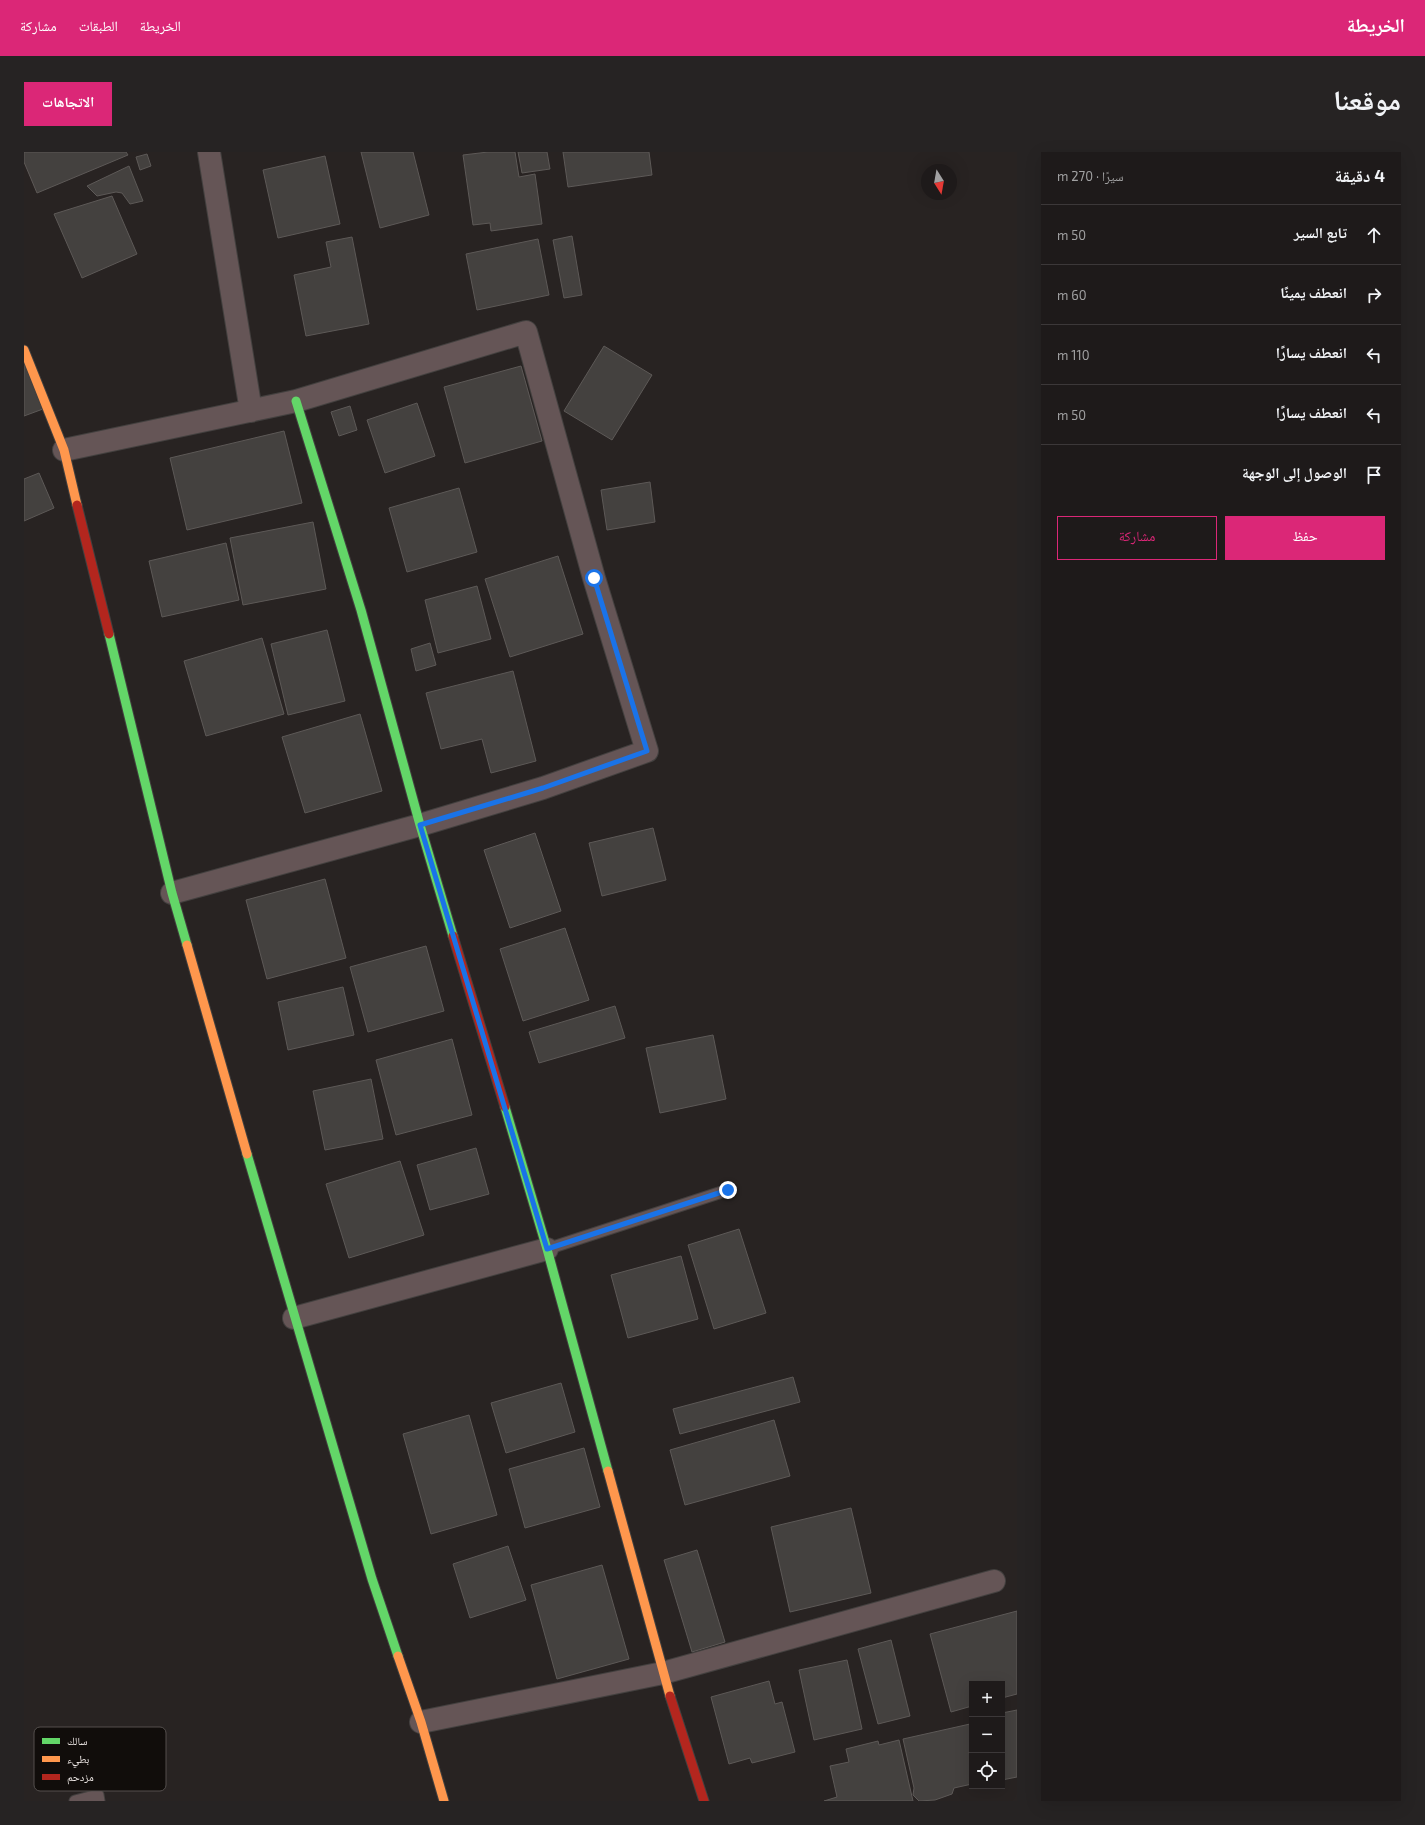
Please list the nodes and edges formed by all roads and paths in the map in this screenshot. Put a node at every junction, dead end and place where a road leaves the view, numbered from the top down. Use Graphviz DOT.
graph roads {
  1 [pos="209,152"];
  2 [pos="24,350"];
  3 [pos="296,401"];
  4 [pos="251,411"];
  5 [pos="64,450"];
  6 [pos="420,825"];
  7 [pos="172,893"];
  8 [pos="728,1190"];
  9 [pos="547,1249"];
  10 [pos="294,1318"];
  11 [pos="994,1581"];
  12 [pos="663,1673"];
  13 [pos="421,1722"];
  14 [pos="75,1801"];
  15 [pos="99,1801"];
  16 [pos="444,1801"];
  17 [pos="704,1801"];
  1 -- 4 [label="street"];
  2 -- 5 [label="street"];
  3 -- 4 [label="street"];
  3 -- 6 [label="street"];
  3 -- 6 [label="street"];
  4 -- 5 [label="street"];
  5 -- 7 [label="street"];
  6 -- 7 [label="street"];
  6 -- 9 [label="street"];
  7 -- 10 [label="street"];
  8 -- 9 [label="lane"];
  9 -- 10 [label="street"];
  9 -- 12 [label="street"];
  10 -- 13 [label="street"];
  11 -- 12 [label="street"];
  12 -- 13 [label="street"];
  12 -- 17 [label="street"];
  13 -- 16 [label="street"];
  14 -- 15 [label="lane"];
}
